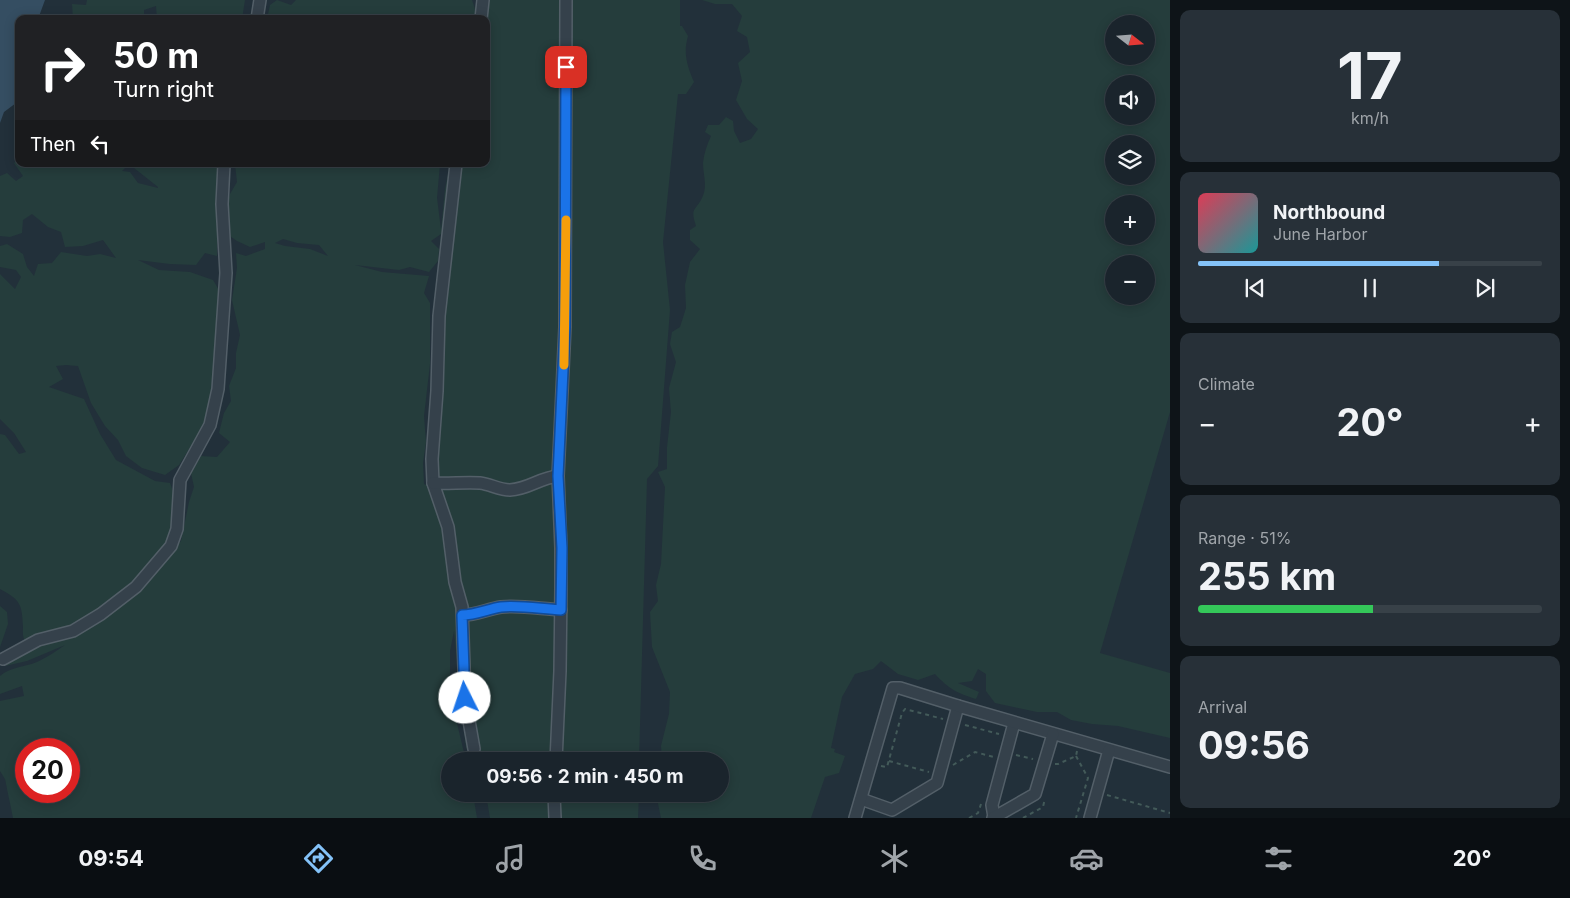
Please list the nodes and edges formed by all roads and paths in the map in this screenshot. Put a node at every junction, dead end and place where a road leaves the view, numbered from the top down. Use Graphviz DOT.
graph roads {
  1 [pos="260,0"];
  2 [pos="483,0"];
  3 [pos="566,0"];
  4 [pos="258,15"];
  5 [pos="481,15"];
  6 [pos="224,167"];
  7 [pos="456,167"];
  8 [pos="558,476"];
  9 [pos="433,483"];
  10 [pos="561,610"];
  11 [pos="462,615"];
  12 [pos="3,659"];
  13 [pos="958,706"];
  14 [pos="1014,722"];
  15 [pos="949,723"];
  16 [pos="1053,734"];
  17 [pos="1011,737"];
  18 [pos="474,749"];
  19 [pos="1109,750"];
  20 [pos="556,752"];
  21 [pos="1076,756"];
  22 [pos="994,757"];
  23 [pos="889,762"];
  24 [pos="878,765"];
  25 [pos="951,766"];
  26 [pos="1170,767"];
  27 [pos="931,773"];
  28 [pos="1097,792"];
  29 [pos="861,799"];
  30 [pos="554,802"];
  31 [pos="1170,813"];
  32 [pos="554,818"];
  33 [pos="855,818"];
  34 [pos="994,818"];
  35 [pos="1076,818"];
  36 [pos="1090,818"];
  1 -- 4 [label="street"];
  2 -- 5 [label="street"];
  3 -- 8 [label="street"];
  6 -- 12 [label="street"];
  7 -- 9 [label="street"];
  8 -- 9 [label="street"];
  8 -- 10 [label="street"];
  9 -- 11 [label="street"];
  10 -- 11 [label="street"];
  10 -- 20 [label="street"];
  11 -- 18 [label="street"];
  13 -- 14 [label="street"];
  13 -- 15 [label="street"];
  13 -- 29 [label="street"];
  14 -- 16 [label="street"];
  14 -- 17 [label="street"];
  15 -- 17 [label="path"];
  15 -- 23 [label="path"];
  15 -- 29 [label="street"];
  16 -- 19 [label="street"];
  16 -- 34 [label="street"];
  17 -- 34 [label="street"];
  19 -- 26 [label="street"];
  19 -- 28 [label="street"];
  21 -- 35 [label="path"];
  22 -- 25 [label="path"];
  23 -- 24 [label="path"];
  23 -- 27 [label="path"];
  28 -- 31 [label="path"];
  28 -- 36 [label="street"];
  29 -- 33 [label="street"];
  30 -- 32 [label="street"];
}
